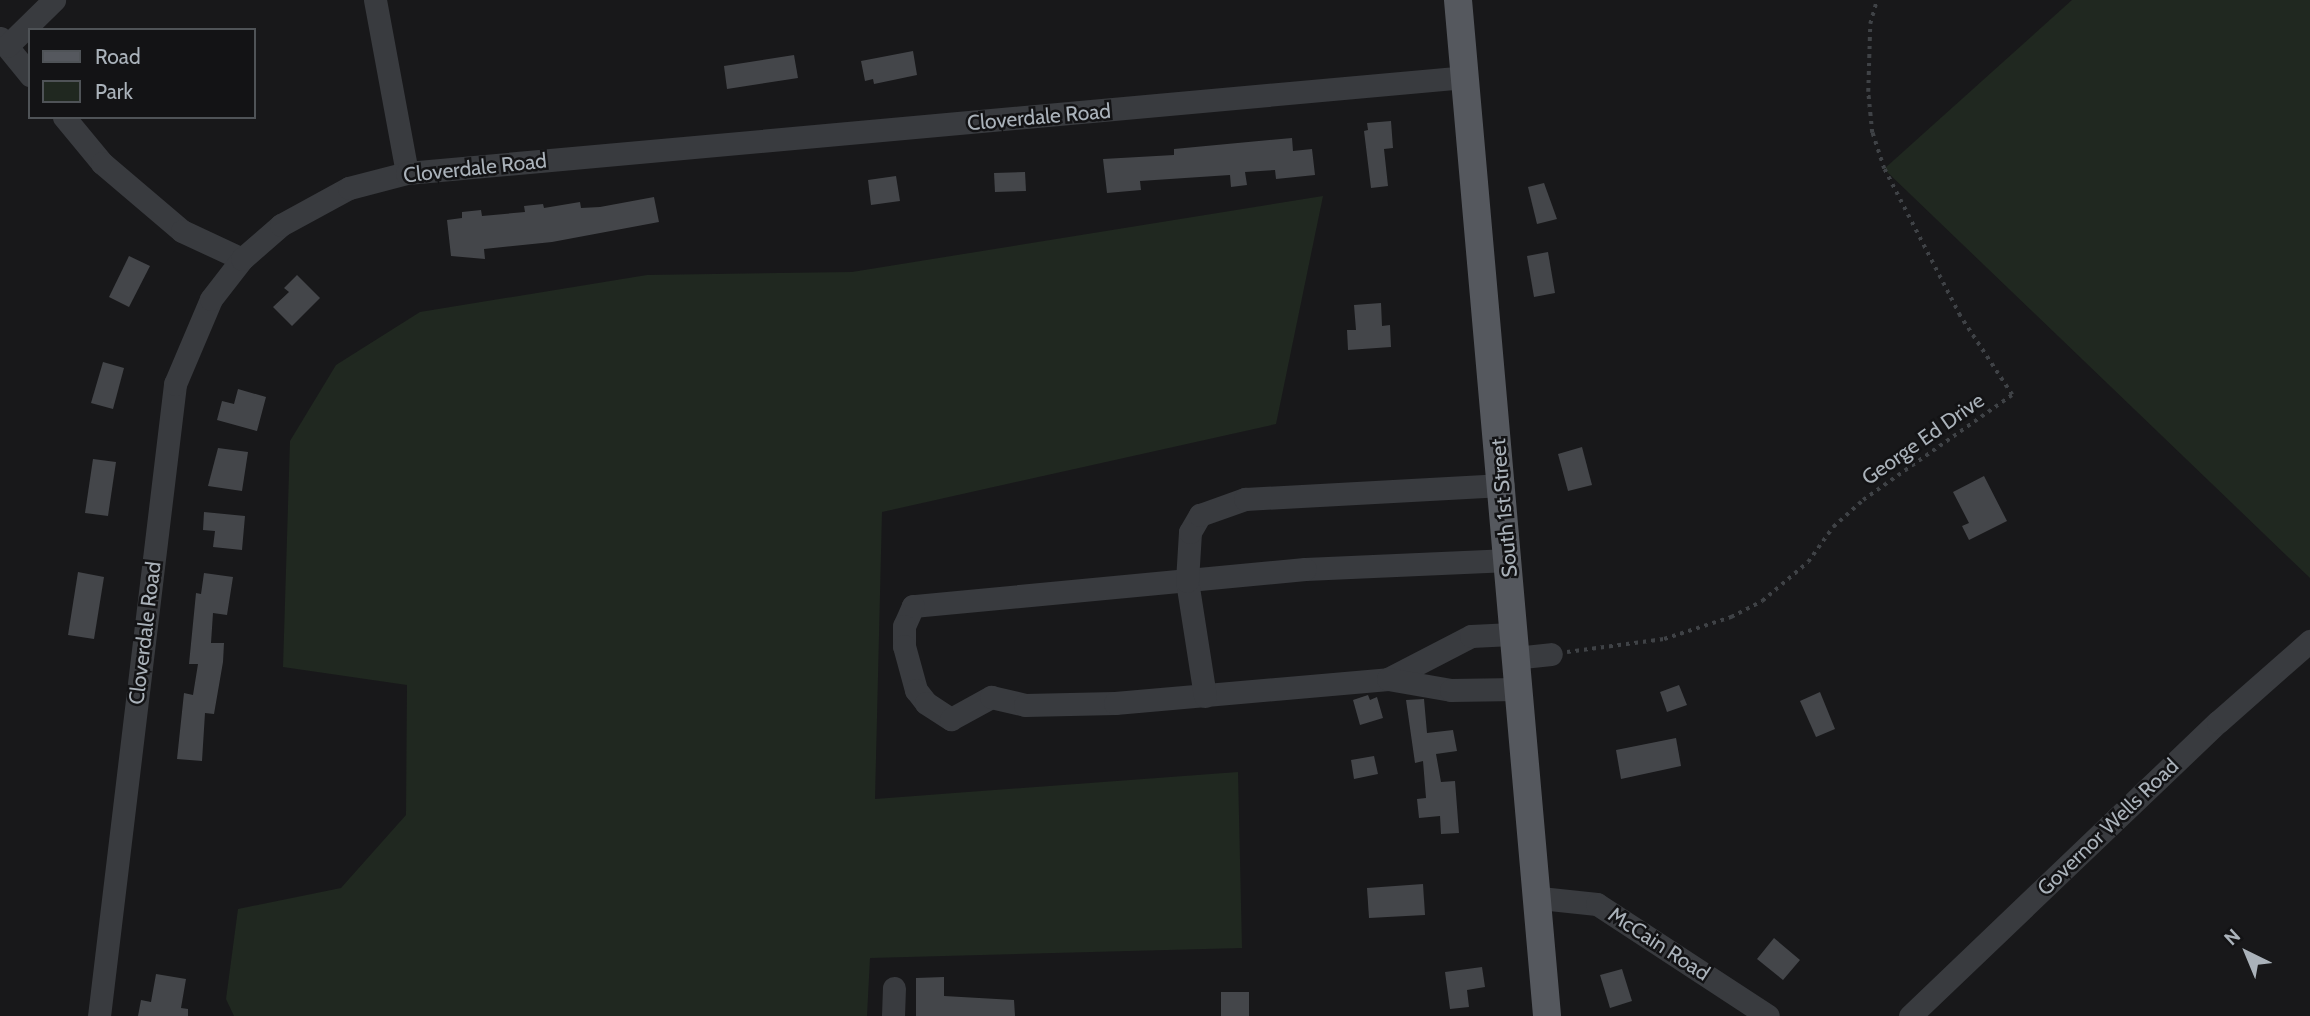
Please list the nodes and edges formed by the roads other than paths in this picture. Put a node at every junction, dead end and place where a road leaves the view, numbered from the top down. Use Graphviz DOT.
graph roads {
  1 [pos="54,0"];
  2 [pos="375,0"];
  3 [pos="1458,0"];
  4 [pos="4,42"];
  5 [pos="28,72"];
  6 [pos="1465,77"];
  7 [pos="66,119"];
  8 [pos="407,173"];
  9 [pos="242,259"];
  10 [pos="1503,485"];
  11 [pos="1509,559"];
  12 [pos="1187,581"];
  13 [pos="2310,641"];
  14 [pos="1513,646"];
  15 [pos="1551,654"];
  16 [pos="1388,679"];
  17 [pos="1517,689"];
  18 [pos="1205,696"];
  19 [pos="1541,898"];
  20 [pos="894,988"];
  21 [pos="99,1016"];
  22 [pos="893,1016"];
  23 [pos="1547,1016"];
  24 [pos="1768,1016"];
  25 [pos="1910,1016"];
  1 -- 4 [label="street"];
  2 -- 8 [label="street"];
  3 -- 6 [label="main road, South 1st Street"];
  4 -- 5 [label="street"];
  6 -- 8 [label="street, Cloverdale Road"];
  6 -- 10 [label="main road, South 1st Street"];
  7 -- 9 [label="street"];
  8 -- 9 [label="street, Cloverdale Road"];
  9 -- 21 [label="street, Cloverdale Road"];
  10 -- 11 [label="main road, South 1st Street"];
  10 -- 12 [label="street"];
  11 -- 12 [label="street"];
  11 -- 14 [label="main road, South 1st Street"];
  12 -- 18 [label="street"];
  12 -- 18 [label="street"];
  13 -- 25 [label="street, Governor Wells Road"];
  14 -- 15 [label="street"];
  14 -- 16 [label="street"];
  14 -- 17 [label="main road, South 1st Street"];
  16 -- 17 [label="street"];
  16 -- 18 [label="street"];
  17 -- 19 [label="main road, South 1st Street"];
  19 -- 23 [label="main road, South 1st Street"];
  19 -- 24 [label="street, McCain Road"];
  20 -- 22 [label="street"];
}
